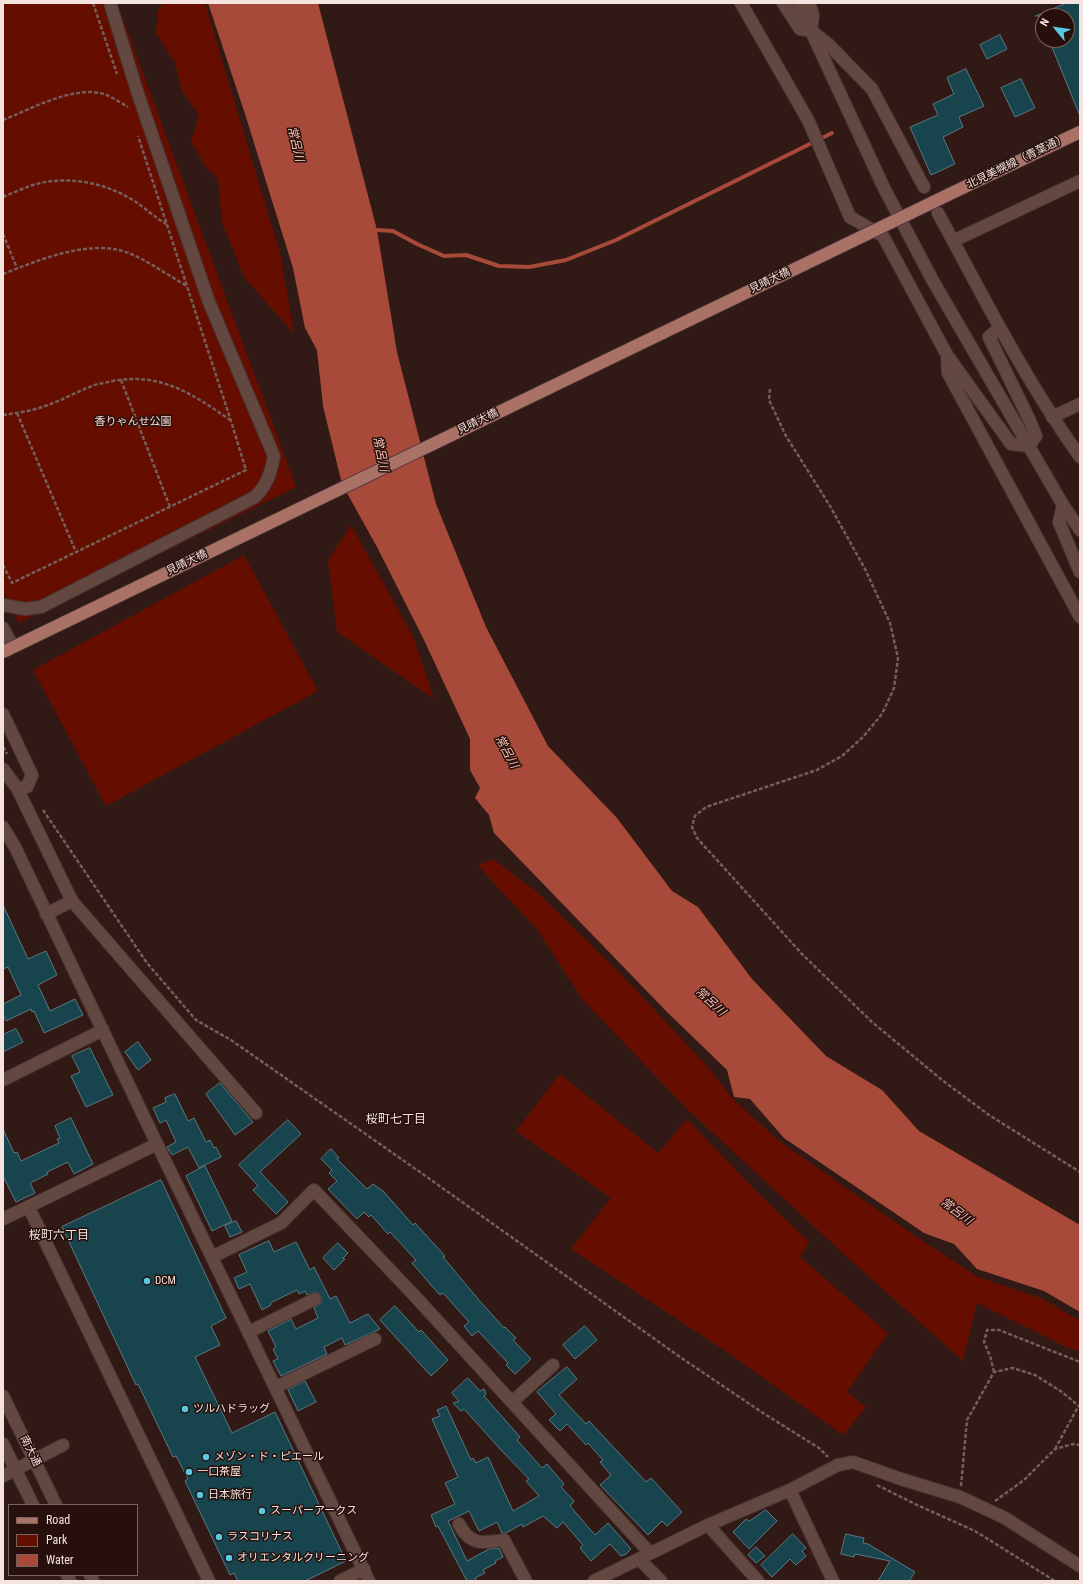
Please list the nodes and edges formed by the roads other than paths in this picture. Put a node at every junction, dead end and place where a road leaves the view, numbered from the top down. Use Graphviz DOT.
graph roads {
  1 [pos="110,3"];
  2 [pos="741,3"];
  3 [pos="783,3"];
  4 [pos="798,3"];
  5 [pos="809,3"];
  6 [pos="811,31"];
  7 [pos="1080,132"];
  8 [pos="1080,181"];
  9 [pos="924,187"];
  10 [pos="954,192"];
  11 [pos="938,213"];
  12 [pos="953,241"];
  13 [pos="999,328"];
  14 [pos="947,355"];
  15 [pos="1080,404"];
  16 [pos="1052,417"];
  17 [pos="1029,446"];
  18 [pos="1080,457"];
  19 [pos="1063,505"];
  20 [pos="1080,530"];
  21 [pos="1080,572"];
  22 [pos="3,605"];
  23 [pos="1080,617"];
  24 [pos="3,628"];
  25 [pos="3,651"];
  26 [pos="3,714"];
  27 [pos="7,765"];
  28 [pos="17,788"];
  29 [pos="3,827"];
  30 [pos="72,901"];
  31 [pos="46,914"];
  32 [pos="103,1030"];
  33 [pos="3,1080"];
  34 [pos="256,1113"];
  35 [pos="157,1144"];
  36 [pos="28,1207"];
  37 [pos="3,1219"];
  38 [pos="212,1257"];
  39 [pos="315,1299"];
  40 [pos="249,1332"];
  41 [pos="375,1339"];
  42 [pos="553,1364"];
  43 [pos="276,1387"];
  44 [pos="3,1396"];
  45 [pos="512,1402"];
  46 [pos="3,1444"];
  47 [pos="63,1445"];
  48 [pos="34,1460"];
  49 [pos="16,1470"];
  50 [pos="3,1476"];
  51 [pos="790,1490"];
  52 [pos="33,1504"];
  53 [pos="56,1504"];
  54 [pos="459,1524"];
  55 [pos="708,1525"];
  56 [pos="645,1556"];
  57 [pos="1080,1566"];
  58 [pos="364,1569"];
  59 [pos="209,1581"];
  60 [pos="340,1581"];
  61 [pos="370,1581"];
  62 [pos="526,1581"];
  63 [pos="594,1581"];
  64 [pos="661,1581"];
  65 [pos="758,1581"];
  66 [pos="833,1581"];
  1 -- 22 [label="street"];
  2 -- 14 [label="street"];
  3 -- 6 [label="street"];
  4 -- 6 [label="street"];
  5 -- 6 [label="street"];
  6 -- 9 [label="street"];
  6 -- 17 [label="street"];
  7 -- 10 [label="main road, 北見美幌線（青葉通）"];
  8 -- 12 [label="street"];
  10 -- 25 [label="main road, 見晴大橋, bridge"];
  11 -- 12 [label="street"];
  12 -- 13 [label="street"];
  13 -- 16 [label="street"];
  13 -- 17 [label="street"];
  14 -- 17 [label="street"];
  14 -- 23 [label="street"];
  15 -- 16 [label="street"];
  16 -- 18 [label="street"];
  17 -- 19 [label="street"];
  19 -- 20 [label="street"];
  19 -- 21 [label="street"];
  24 -- 25 [label="street"];
  26 -- 28 [label="street"];
  27 -- 28 [label="street"];
  28 -- 30 [label="street"];
  29 -- 31 [label="street"];
  30 -- 31 [label="street"];
  30 -- 34 [label="street"];
  31 -- 32 [label="street"];
  32 -- 33 [label="street"];
  32 -- 35 [label="street"];
  35 -- 36 [label="street"];
  35 -- 38 [label="street"];
  36 -- 37 [label="street"];
  36 -- 59 [label="street"];
  38 -- 40 [label="street"];
  38 -- 45 [label="street"];
  39 -- 40 [label="street"];
  40 -- 43 [label="street"];
  41 -- 43 [label="street"];
  42 -- 45 [label="street"];
  43 -- 58 [label="street"];
  44 -- 48 [label="street, 南大通"];
  45 -- 56 [label="street"];
  46 -- 49 [label="street, 南大通"];
  47 -- 48 [label="street"];
  48 -- 49 [label="street"];
  48 -- 53 [label="street, 南大通"];
  49 -- 50 [label="street"];
  49 -- 52 [label="street, 南大通"];
  51 -- 55 [label="street"];
  51 -- 57 [label="street"];
  51 -- 66 [label="street"];
  54 -- 62 [label="street"];
  55 -- 56 [label="street"];
  55 -- 65 [label="street"];
  56 -- 63 [label="street"];
  56 -- 64 [label="street"];
  58 -- 60 [label="street"];
  58 -- 61 [label="street"];
}
